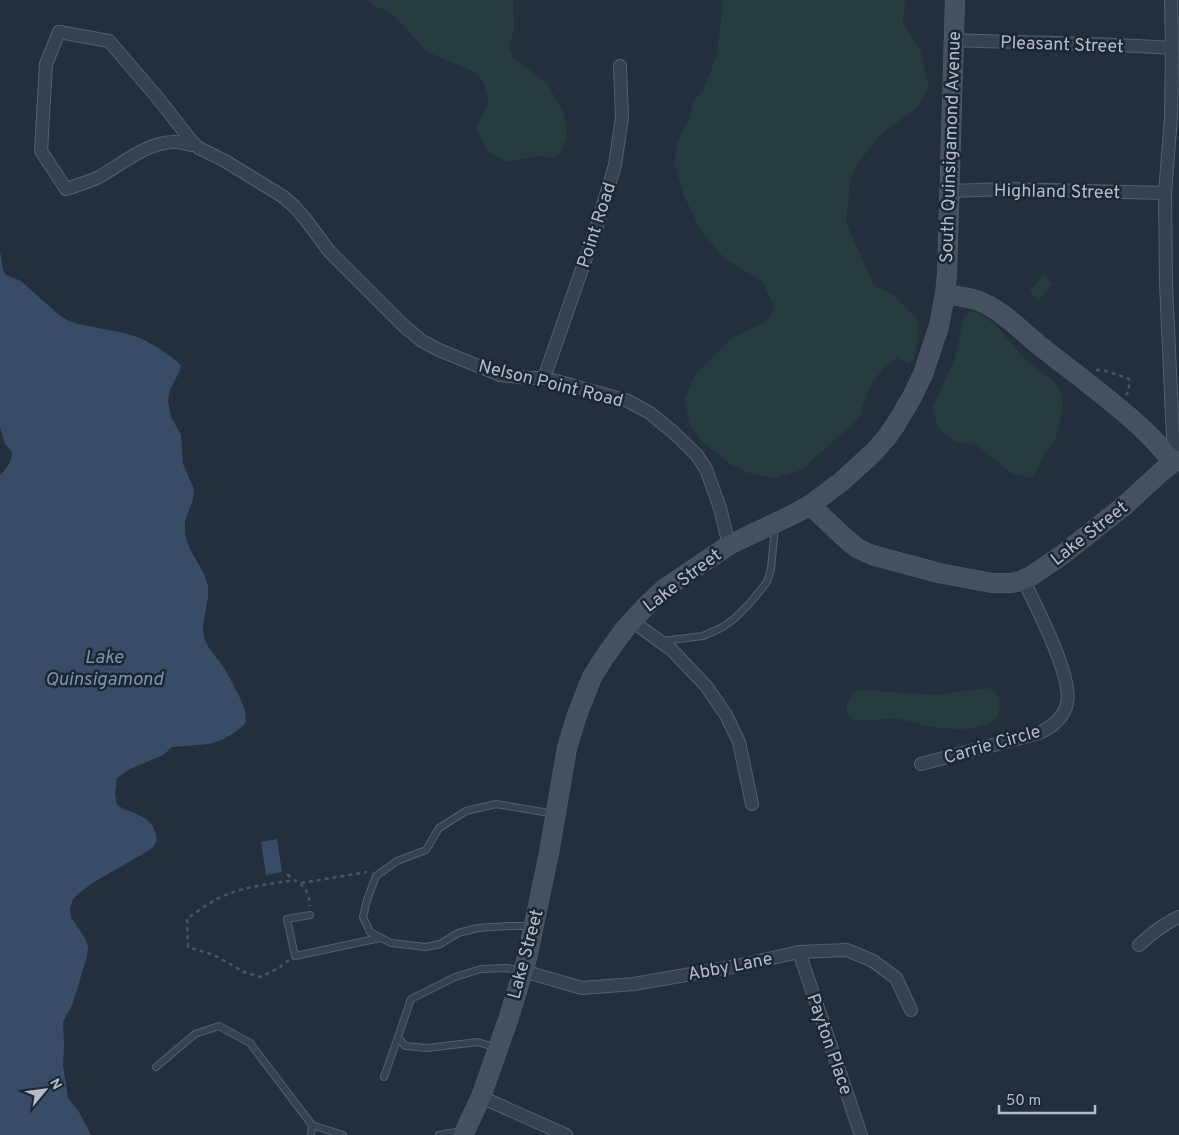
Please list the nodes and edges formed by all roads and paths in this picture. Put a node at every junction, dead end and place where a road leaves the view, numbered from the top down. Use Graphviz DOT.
graph roads {
  1 [pos="955,0"];
  2 [pos="1171,0"];
  3 [pos="953,40"];
  4 [pos="1172,48"];
  5 [pos="620,66"];
  6 [pos="193,143"];
  7 [pos="950,191"];
  8 [pos="1165,193"];
  9 [pos="946,294"];
  10 [pos="1089,370"];
  11 [pos="544,378"];
  12 [pos="1117,407"];
  13 [pos="1176,461"];
  14 [pos="810,505"];
  15 [pos="775,523"];
  16 [pos="729,545"];
  17 [pos="1023,579"];
  18 [pos="632,621"];
  19 [pos="660,642"];
  20 [pos="921,764"];
  21 [pos="752,804"];
  22 [pos="556,814"];
  23 [pos="372,871"];
  24 [pos="301,883"];
  25 [pos="310,915"];
  26 [pos="1179,917"];
  27 [pos="534,926"];
  28 [pos="380,938"];
  29 [pos="1139,945"];
  30 [pos="799,952"];
  31 [pos="295,956"];
  32 [pos="523,971"];
  33 [pos="911,1010"];
  34 [pos="398,1038"];
  35 [pos="498,1048"];
  36 [pos="156,1067"];
  37 [pos="384,1077"];
  38 [pos="481,1098"];
  39 [pos="312,1125"];
  40 [pos="464,1133"];
  41 [pos="311,1135"];
  42 [pos="343,1135"];
  43 [pos="439,1135"];
  44 [pos="566,1135"];
  45 [pos="861,1135"];
  1 -- 3 [label="main road, South Quinsigamond Avenue"];
  2 -- 4 [label="street"];
  3 -- 4 [label="street, Pleasant Street"];
  3 -- 7 [label="main road, South Quinsigamond Avenue"];
  4 -- 8 [label="street"];
  5 -- 11 [label="street, Point Road"];
  6 -- 6 [label="street, Nelson Point Road"];
  6 -- 11 [label="street, Nelson Point Road"];
  7 -- 8 [label="street, Highland Street"];
  7 -- 9 [label="main road, South Quinsigamond Avenue"];
  8 -- 13 [label="street"];
  9 -- 12 [label="main road"];
  9 -- 14 [label="main road, South Quinsigamond Avenue"];
  10 -- 12 [label="path"];
  11 -- 16 [label="street, Nelson Point Road"];
  12 -- 13 [label="main road"];
  13 -- 17 [label="main road, Lake Street"];
  14 -- 15 [label="main road, Lake Street"];
  14 -- 17 [label="main road, Lake Street"];
  15 -- 16 [label="main road, Lake Street"];
  15 -- 19 [label="lane"];
  16 -- 18 [label="main road, Lake Street"];
  17 -- 20 [label="street, Carrie Circle"];
  18 -- 19 [label="street"];
  18 -- 22 [label="main road, Lake Street"];
  19 -- 21 [label="street"];
  22 -- 27 [label="main road, Lake Street"];
  22 -- 28 [label="lane"];
  23 -- 24 [label="path"];
  24 -- 25 [label="path"];
  24 -- 31 [label="path"];
  25 -- 31 [label="lane"];
  26 -- 29 [label="street"];
  27 -- 28 [label="lane"];
  27 -- 32 [label="main road, Lake Street"];
  28 -- 31 [label="lane"];
  30 -- 32 [label="street, Abby Lane"];
  30 -- 33 [label="street, Abby Lane"];
  30 -- 45 [label="street, Payton Place"];
  32 -- 34 [label="lane"];
  32 -- 35 [label="main road, Lake Street"];
  34 -- 35 [label="lane"];
  34 -- 37 [label="lane"];
  35 -- 38 [label="main road, Lake Street"];
  36 -- 39 [label="lane"];
  38 -- 40 [label="main road, Lake Street"];
  38 -- 44 [label="street"];
  39 -- 41 [label="lane"];
  39 -- 42 [label="lane"];
  40 -- 43 [label="lane"];
}
